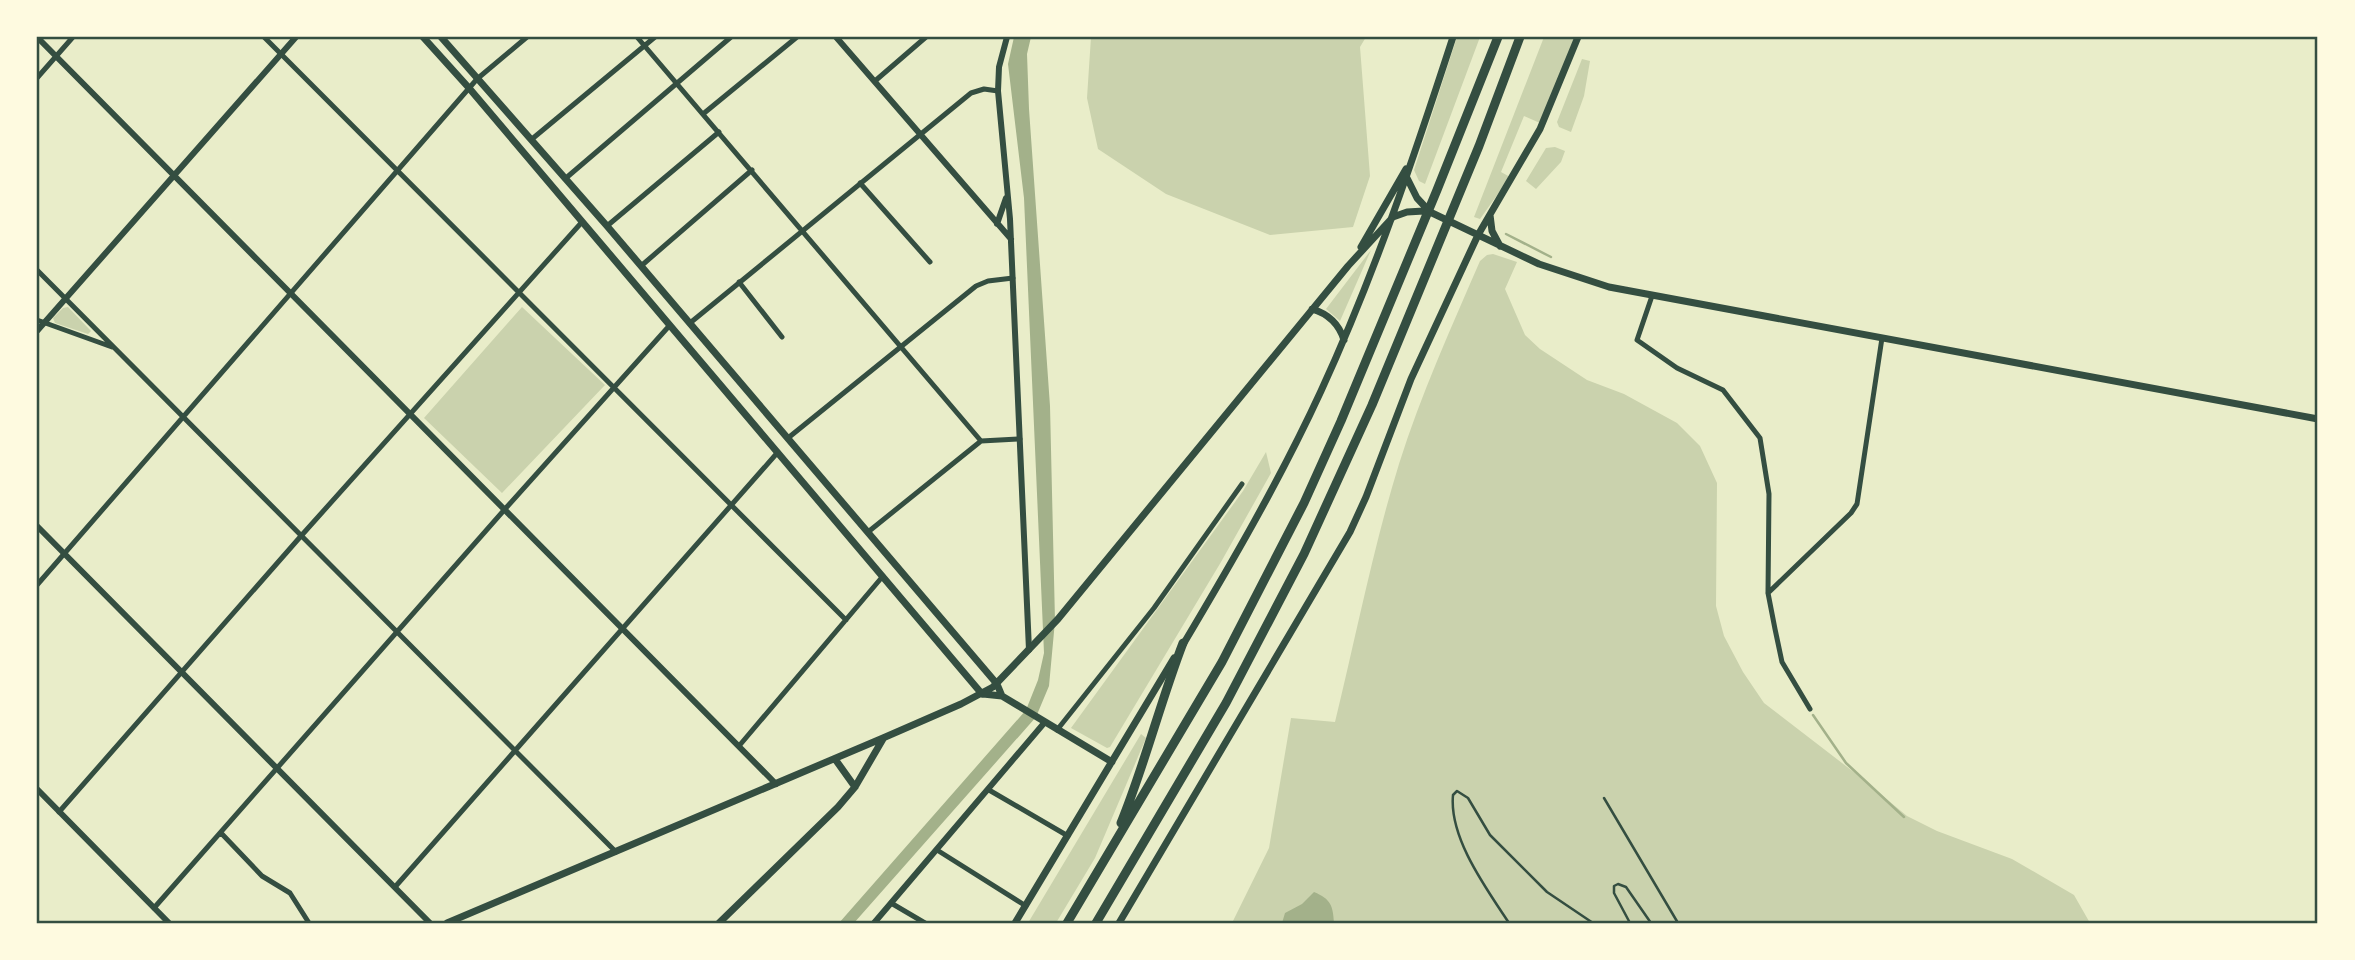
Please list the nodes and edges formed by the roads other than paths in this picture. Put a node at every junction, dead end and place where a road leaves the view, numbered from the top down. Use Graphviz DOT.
graph roads {
  1 [pos="37,37"];
  2 [pos="73,37"];
  3 [pos="264,37"];
  4 [pos="296,37"];
  5 [pos="423,37"];
  6 [pos="441,37"];
  7 [pos="527,37"];
  8 [pos="637,37"];
  9 [pos="655,37"];
  10 [pos="731,37"];
  11 [pos="797,37"];
  12 [pos="836,37"];
  13 [pos="926,37"];
  14 [pos="1007,37"];
  15 [pos="1453,37"];
  16 [pos="1498,37"];
  17 [pos="1520,37"];
  18 [pos="1578,37"];
  19 [pos="645,46"];
  20 [pos="281,54"];
  21 [pos="56,56"];
  22 [pos="37,78"];
  23 [pos="477,79"];
  24 [pos="875,81"];
  25 [pos="677,83"];
  26 [pos="469,88"];
  27 [pos="998,90"];
  28 [pos="703,114"];
  29 [pos="719,132"];
  30 [pos="920,133"];
  31 [pos="532,139"];
  32 [pos="1418,143"];
  33 [pos="398,170"];
  34 [pos="752,170"];
  35 [pos="174,175"];
  36 [pos="1407,177"];
  37 [pos="566,178"];
  38 [pos="860,183"];
  39 [pos="1006,196"];
  40 [pos="1421,208"];
  41 [pos="1490,215"];
  42 [pos="1393,217"];
  43 [pos="582,222"];
  44 [pos="997,224"];
  45 [pos="607,226"];
  46 [pos="803,230"];
  47 [pos="1478,235"];
  48 [pos="1010,239"];
  49 [pos="1501,247"];
  50 [pos="930,262"];
  51 [pos="641,266"];
  52 [pos="1349,266"];
  53 [pos="37,270"];
  54 [pos="1013,278"];
  55 [pos="739,282"];
  56 [pos="519,291"];
  57 [pos="291,293"];
  58 [pos="1653,296"];
  59 [pos="65,298"];
  60 [pos="1312,309"];
  61 [pos="40,321"];
  62 [pos="690,323"];
  63 [pos="670,326"];
  64 [pos="37,331"];
  65 [pos="782,337"];
  66 [pos="1882,338"];
  67 [pos="1344,340"];
  68 [pos="901,346"];
  69 [pos="115,348"];
  70 [pos="614,387"];
  71 [pos="410,414"];
  72 [pos="183,416"];
  73 [pos="2318,419"];
  74 [pos="788,438"];
  75 [pos="1020,439"];
  76 [pos="981,441"];
  77 [pos="778,452"];
  78 [pos="1242,484"];
  79 [pos="730,505"];
  80 [pos="505,509"];
  81 [pos="37,526"];
  82 [pos="868,532"];
  83 [pos="301,536"];
  84 [pos="64,553"];
  85 [pos="883,576"];
  86 [pos="37,585"];
  87 [pos="1768,593"];
  88 [pos="846,620"];
  89 [pos="622,628"];
  90 [pos="397,632"];
  91 [pos="1183,643"];
  92 [pos="1029,650"];
  93 [pos="182,672"];
  94 [pos="997,684"];
  95 [pos="982,694"];
  96 [pos="1002,696"];
  97 [pos="1811,709"];
  98 [pos="1042,720"];
  99 [pos="1057,730"];
  100 [pos="883,738"];
  101 [pos="739,746"];
  102 [pos="516,749"];
  103 [pos="835,759"];
  104 [pos="1112,762"];
  105 [pos="277,769"];
  106 [pos="776,784"];
  107 [pos="855,787"];
  108 [pos="37,789"];
  109 [pos="989,790"];
  110 [pos="1604,798"];
  111 [pos="59,812"];
  112 [pos="222,834"];
  113 [pos="1068,836"];
  114 [pos="937,850"];
  115 [pos="616,852"];
  116 [pos="1106,857"];
  117 [pos="395,887"];
  118 [pos="891,903"];
  119 [pos="1026,906"];
  120 [pos="154,908"];
  121 [pos="169,923"];
  122 [pos="309,923"];
  123 [pos="430,923"];
  124 [pos="447,923"];
  125 [pos="719,923"];
  126 [pos="874,923"];
  127 [pos="925,923"];
  128 [pos="1015,923"];
  129 [pos="1067,923"];
  130 [pos="1096,923"];
  131 [pos="1119,923"];
  132 [pos="1508,923"];
  133 [pos="1593,923"];
  134 [pos="1630,923"];
  135 [pos="1651,923"];
  136 [pos="1678,923"];
  1 -- 21 [label="street"];
  2 -- 21 [label="street"];
  3 -- 20 [label="street"];
  4 -- 20 [label="street"];
  5 -- 26 [label="main road"];
  6 -- 23 [label="main road"];
  7 -- 23 [label="street"];
  8 -- 19 [label="street"];
  9 -- 19 [label="street"];
  10 -- 25 [label="street"];
  11 -- 28 [label="street"];
  12 -- 24 [label="street"];
  13 -- 24 [label="street"];
  14 -- 27 [label="street"];
  15 -- 32 [label="main road"];
  16 -- 116 [label="highway"];
  17 -- 130 [label="highway"];
  18 -- 41 [label="main road"];
  19 -- 25 [label="street"];
  19 -- 31 [label="street"];
  20 -- 33 [label="street"];
  20 -- 35 [label="street"];
  21 -- 22 [label="street"];
  21 -- 35 [label="street"];
  23 -- 26 [label="street"];
  23 -- 31 [label="main road"];
  24 -- 30 [label="street"];
  25 -- 28 [label="street"];
  25 -- 37 [label="street"];
  26 -- 33 [label="street"];
  26 -- 43 [label="main road"];
  27 -- 30 [label="street"];
  27 -- 39 [label="street"];
  28 -- 29 [label="street"];
  29 -- 34 [label="street"];
  29 -- 45 [label="street"];
  30 -- 38 [label="street"];
  30 -- 44 [label="street"];
  31 -- 37 [label="main road"];
  32 -- 36 [label="main road"];
  32 -- 52 [label="main road"];
  33 -- 56 [label="street"];
  33 -- 57 [label="street"];
  34 -- 46 [label="street"];
  34 -- 51 [label="street"];
  35 -- 57 [label="street"];
  35 -- 59 [label="street"];
  36 -- 40 [label="main road"];
  36 -- 42 [label="main road"];
  37 -- 45 [label="main road"];
  38 -- 46 [label="street"];
  38 -- 50 [label="street"];
  39 -- 44 [label="street"];
  39 -- 48 [label="street"];
  40 -- 42 [label="main road"];
  40 -- 47 [label="main road"];
  41 -- 47 [label="main road"];
  41 -- 49 [label="main road"];
  42 -- 52 [label="main road"];
  42 -- 67 [label="main road"];
  43 -- 56 [label="street"];
  43 -- 63 [label="main road"];
  44 -- 48 [label="street"];
  45 -- 51 [label="main road"];
  46 -- 55 [label="street"];
  46 -- 68 [label="street"];
  47 -- 49 [label="main road"];
  47 -- 131 [label="main road"];
  48 -- 54 [label="street"];
  49 -- 58 [label="main road"];
  51 -- 62 [label="main road"];
  52 -- 60 [label="main road"];
  53 -- 59 [label="street"];
  54 -- 68 [label="street"];
  54 -- 75 [label="street"];
  55 -- 62 [label="street"];
  55 -- 65 [label="street"];
  56 -- 70 [label="street"];
  56 -- 71 [label="street"];
  57 -- 71 [label="street"];
  57 -- 72 [label="street"];
  58 -- 66 [label="main road"];
  58 -- 87 [label="street"];
  59 -- 61 [label="street"];
  59 -- 69 [label="street"];
  60 -- 67 [label="main road"];
  60 -- 92 [label="main road"];
  61 -- 64 [label="street"];
  61 -- 69 [label="street"];
  62 -- 74 [label="main road"];
  63 -- 70 [label="street"];
  63 -- 77 [label="main road"];
  66 -- 73 [label="main road"];
  66 -- 87 [label="street"];
  67 -- 91 [label="main road"];
  68 -- 74 [label="street"];
  68 -- 76 [label="street"];
  69 -- 72 [label="street"];
  70 -- 79 [label="street"];
  70 -- 80 [label="street"];
  71 -- 80 [label="street"];
  71 -- 83 [label="street"];
  72 -- 83 [label="street"];
  72 -- 84 [label="street"];
  74 -- 82 [label="main road"];
  75 -- 76 [label="street"];
  75 -- 92 [label="street"];
  76 -- 82 [label="street"];
  77 -- 79 [label="street"];
  77 -- 85 [label="main road"];
  78 -- 99 [label="street"];
  79 -- 88 [label="street"];
  79 -- 89 [label="street"];
  80 -- 89 [label="street"];
  80 -- 90 [label="street"];
  81 -- 84 [label="street"];
  82 -- 94 [label="main road"];
  83 -- 90 [label="street"];
  83 -- 93 [label="street"];
  84 -- 86 [label="street"];
  84 -- 93 [label="street"];
  85 -- 88 [label="street"];
  85 -- 95 [label="main road"];
  87 -- 97 [label="street"];
  88 -- 101 [label="street"];
  89 -- 101 [label="street"];
  89 -- 102 [label="street"];
  90 -- 102 [label="street"];
  90 -- 105 [label="street"];
  91 -- 104 [label="main road"];
  91 -- 116 [label="highway"];
  92 -- 94 [label="main road"];
  93 -- 105 [label="street"];
  93 -- 111 [label="street"];
  94 -- 95 [label="main road"];
  94 -- 96 [label="main road"];
  95 -- 96 [label="main road"];
  95 -- 100 [label="main road"];
  96 -- 98 [label="main road"];
  98 -- 99 [label="main road"];
  98 -- 109 [label="street"];
  99 -- 104 [label="main road"];
  100 -- 103 [label="main road"];
  100 -- 107 [label="main road"];
  101 -- 106 [label="street"];
  102 -- 115 [label="street"];
  102 -- 117 [label="street"];
  103 -- 106 [label="main road"];
  103 -- 107 [label="main road"];
  104 -- 113 [label="main road"];
  105 -- 112 [label="street"];
  105 -- 117 [label="street"];
  106 -- 115 [label="main road"];
  107 -- 125 [label="main road"];
  108 -- 111 [label="street"];
  109 -- 113 [label="street"];
  109 -- 114 [label="street"];
  110 -- 136 [label="lane"];
  111 -- 120 [label="street"];
  112 -- 120 [label="street"];
  112 -- 122 [label="street"];
  113 -- 119 [label="main road"];
  114 -- 118 [label="street"];
  114 -- 119 [label="street"];
  115 -- 124 [label="main road"];
  116 -- 129 [label="highway"];
  117 -- 123 [label="street"];
  118 -- 126 [label="street"];
  118 -- 127 [label="street"];
  119 -- 128 [label="main road"];
  120 -- 121 [label="street"];
  132 -- 133 [label="lane"];
  134 -- 135 [label="lane"];
}
